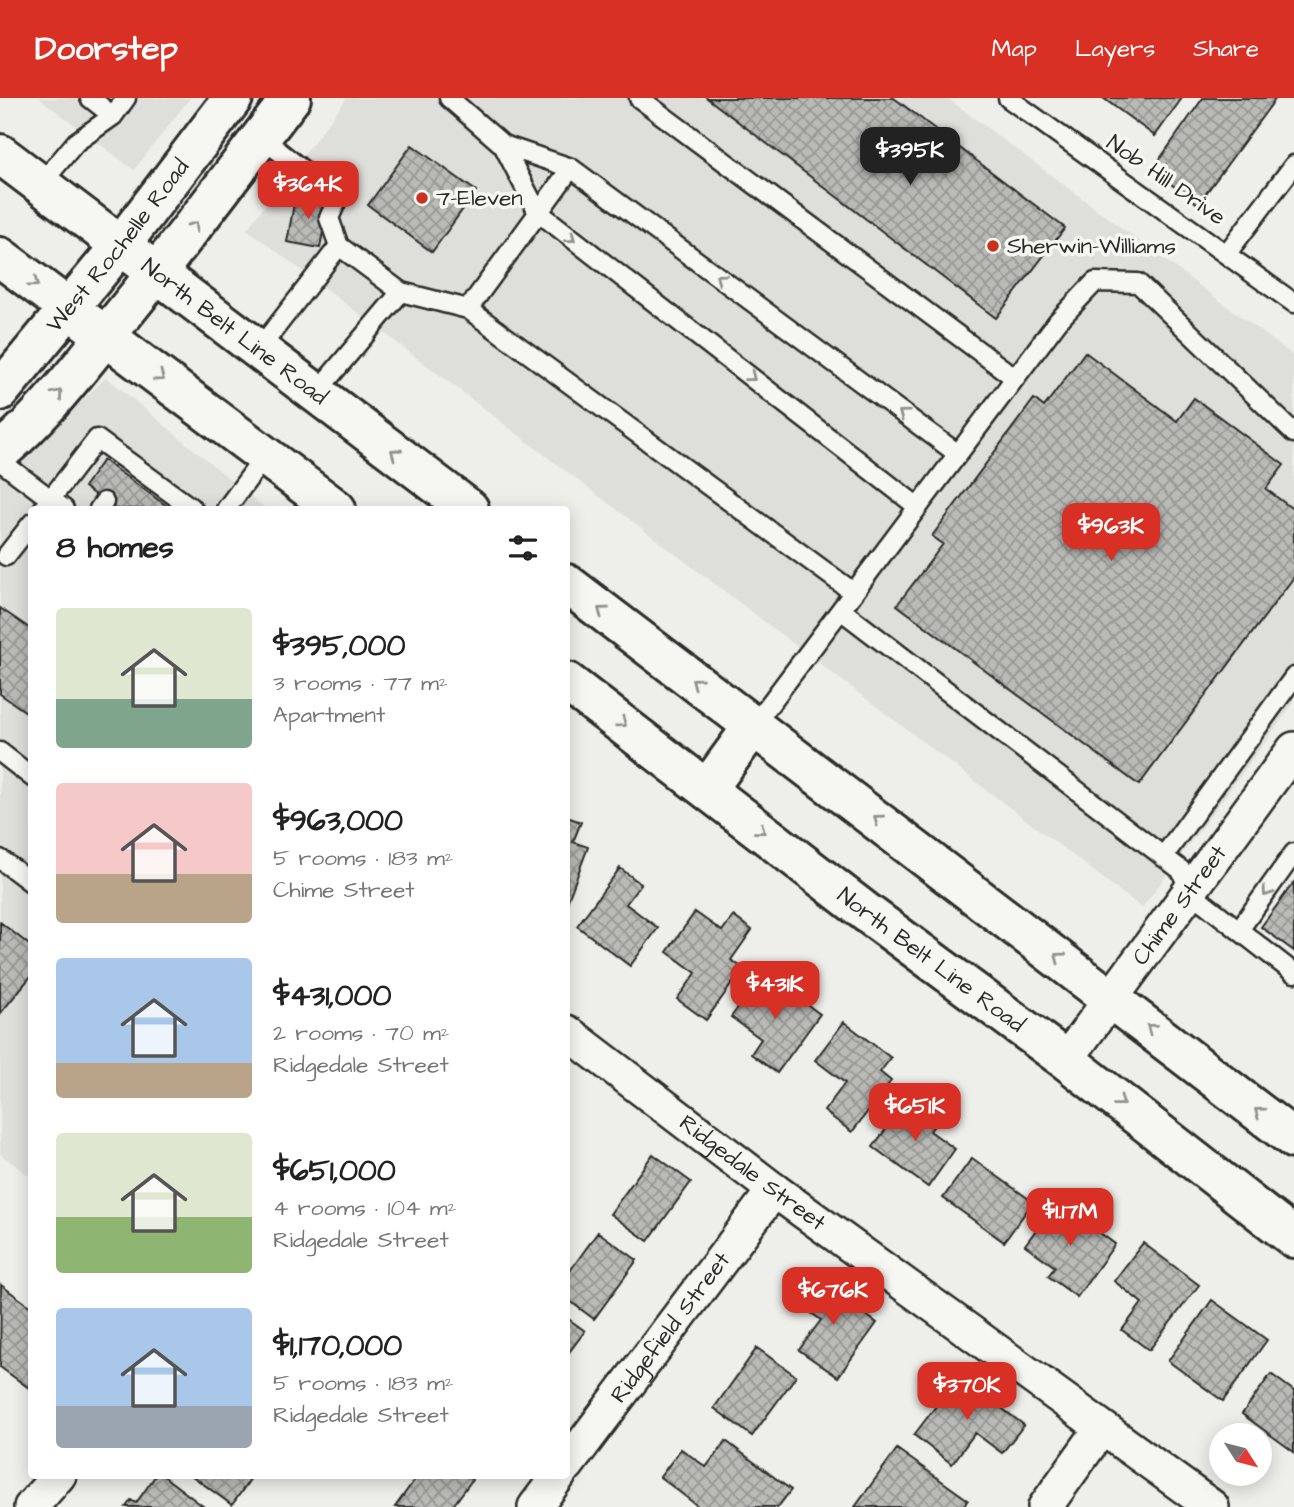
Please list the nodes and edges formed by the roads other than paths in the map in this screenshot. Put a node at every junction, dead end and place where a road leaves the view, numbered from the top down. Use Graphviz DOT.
graph roads {
  1 [pos="90,98"];
  2 [pos="126,98"];
  3 [pos="233,98"];
  4 [pos="291,98"];
  5 [pos="449,98"];
  6 [pos="639,98"];
  7 [pos="1008,98"];
  8 [pos="113,116"];
  9 [pos="261,137"];
  10 [pos="503,145"];
  11 [pos="0,154"];
  12 [pos="1294,165"];
  13 [pos="571,168"];
  14 [pos="41,184"];
  15 [pos="537,211"];
  16 [pos="121,245"];
  17 [pos="339,246"];
  18 [pos="1227,253"];
  19 [pos="0,257"];
  20 [pos="158,272"];
  21 [pos="401,292"];
  22 [pos="1294,303"];
  23 [pos="68,308"];
  24 [pos="468,309"];
  25 [pos="105,336"];
  26 [pos="259,349"];
  27 [pos="1015,379"];
  28 [pos="0,391"];
  29 [pos="316,393"];
  30 [pos="1294,433"];
  31 [pos="0,452"];
  32 [pos="958,454"];
  33 [pos="265,456"];
  34 [pos="0,461"];
  35 [pos="445,502"];
  36 [pos="52,506"];
  37 [pos="185,506"];
  38 [pos="228,506"];
  39 [pos="332,506"];
  40 [pos="918,507"];
  41 [pos="28,528"];
  42 [pos="6,556"];
  43 [pos="570,586"];
  44 [pos="853,592"];
  45 [pos="841,610"];
  46 [pos="1294,677"];
  47 [pos="570,684"];
  48 [pos="754,725"];
  49 [pos="1294,749"];
  50 [pos="0,752"];
  51 [pos="28,774"];
  52 [pos="708,788"];
  53 [pos="1294,853"];
  54 [pos="1163,857"];
  55 [pos="0,859"];
  56 [pos="28,880"];
  57 [pos="1190,892"];
  58 [pos="1239,930"];
  59 [pos="1294,973"];
  60 [pos="1113,998"];
  61 [pos="570,1034"];
  62 [pos="1066,1060"];
  63 [pos="1294,1139"];
  64 [pos="774,1190"];
  65 [pos="1294,1238"];
  66 [pos="1101,1429"];
  67 [pos="570,1461"];
  68 [pos="55,1479"];
  69 [pos="556,1479"];
  70 [pos="31,1507"];
  71 [pos="536,1507"];
  72 [pos="1045,1507"];
  73 [pos="1212,1507"];
  1 -- 8 [label="lane"];
  2 -- 8 [label="lane"];
  3 -- 16 [label="main road, West Rochelle Road"];
  4 -- 9 [label="main road, West Rochelle Road"];
  5 -- 10 [label="lane"];
  6 -- 27 [label="lane"];
  7 -- 18 [label="lane, Nob Hill Drive"];
  8 -- 14 [label="lane"];
  9 -- 17 [label="lane"];
  20 -- 9 [label="main road, West Rochelle Road, one-way"];
  10 -- 13 [label="lane"];
  10 -- 15 [label="lane"];
  11 -- 14 [label="main road, North Belt Line Road"];
  12 -- 18 [label="lane"];
  13 -- 15 [label="lane"];
  32 -- 13 [label="lane, one-way"];
  14 -- 16 [label="main road, North Belt Line Road"];
  15 -- 24 [label="lane"];
  15 -- 40 [label="lane, one-way"];
  16 -- 20 [label="main road, North Belt Line Road"];
  16 -- 23 [label="main road, West Rochelle Road"];
  17 -- 21 [label="lane"];
  17 -- 26 [label="lane"];
  18 -- 22 [label="lane, Nob Hill Drive"];
  19 -- 23 [label="main road, one-way"];
  20 -- 25 [label="main road, West Rochelle Road"];
  20 -- 26 [label="main road, North Belt Line Road"];
  21 -- 24 [label="lane"];
  21 -- 29 [label="lane"];
  23 -- 25 [label="main road"];
  23 -- 28 [label="main road, West Rochelle Road"];
  24 -- 44 [label="lane"];
  31 -- 25 [label="main road, West Rochelle Road, one-way"];
  25 -- 33 [label="main road, one-way"];
  26 -- 29 [label="main road, North Belt Line Road"];
  27 -- 30 [label="lane"];
  27 -- 32 [label="lane"];
  35 -- 29 [label="main road, North Belt Line Road, one-way"];
  32 -- 40 [label="lane"];
  33 -- 38 [label="lane"];
  33 -- 39 [label="main road"];
  34 -- 36 [label="lane"];
  36 -- 37 [label="lane"];
  40 -- 44 [label="lane"];
  41 -- 42 [label="lane"];
  48 -- 43 [label="main road, one-way"];
  44 -- 45 [label="lane"];
  45 -- 48 [label="lane"];
  45 -- 54 [label="lane"];
  46 -- 54 [label="lane"];
  47 -- 52 [label="main road, North Belt Line Road, one-way"];
  48 -- 52 [label="main road"];
  60 -- 48 [label="main road, one-way"];
  49 -- 57 [label="street, Chime Street"];
  50 -- 51 [label="lane"];
  52 -- 62 [label="main road, North Belt Line Road, one-way"];
  53 -- 58 [label="lane, one-way"];
  54 -- 57 [label="lane"];
  55 -- 56 [label="lane"];
  57 -- 58 [label="lane"];
  57 -- 60 [label="street, Chime Street"];
  58 -- 59 [label="lane"];
  60 -- 62 [label="street, Chime Street"];
  63 -- 60 [label="main road, one-way"];
  61 -- 64 [label="street, Ridgedale Street"];
  62 -- 65 [label="main road, North Belt Line Road, one-way"];
  64 -- 66 [label="street, Ridgedale Street"];
  64 -- 67 [label="street, Ridgefield Street"];
  66 -- 72 [label="street"];
  66 -- 73 [label="street, Ridgedale Street"];
  68 -- 70 [label="street"];
  69 -- 71 [label="street"];
}
